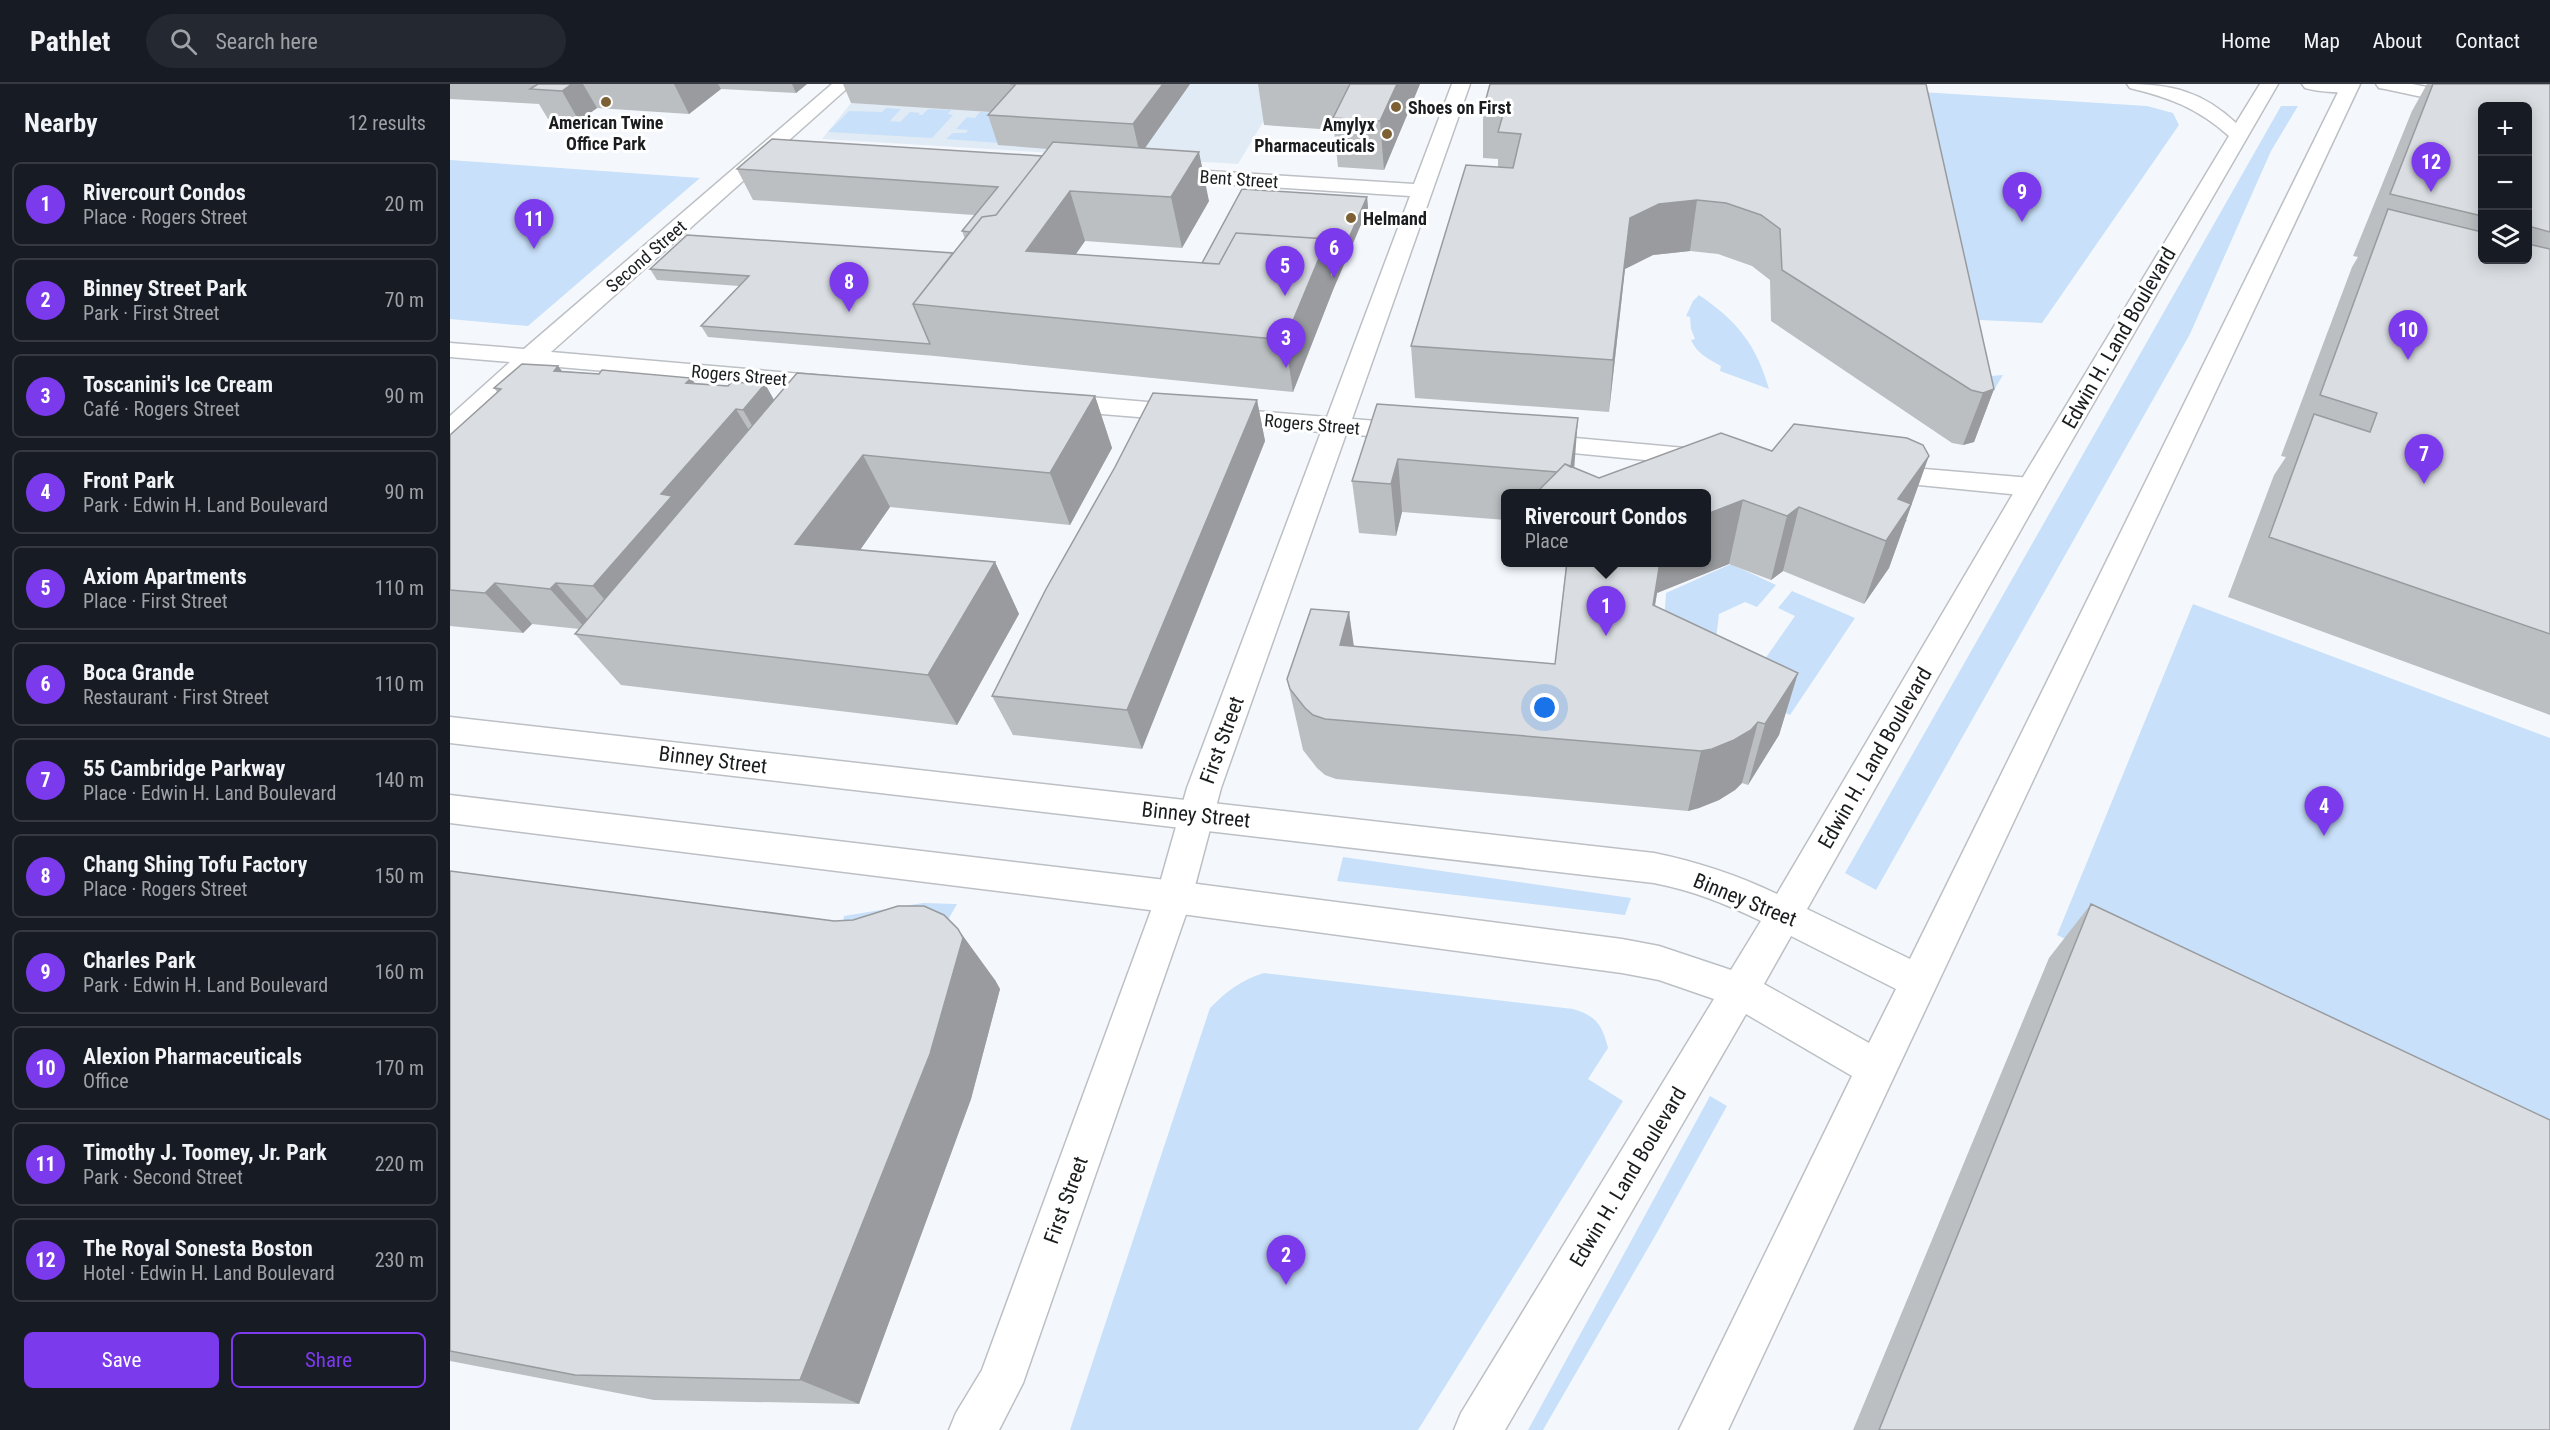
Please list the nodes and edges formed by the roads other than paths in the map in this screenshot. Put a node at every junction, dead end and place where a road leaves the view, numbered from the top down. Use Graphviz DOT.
graph roads {
  1 [pos="843,84"];
  2 [pos="1461,84"];
  3 [pos="2136,84"];
  4 [pos="2269,84"];
  5 [pos="2311,84"];
  6 [pos="2385,84"];
  7 [pos="2429,84"];
  8 [pos="2351,85"];
  9 [pos="2455,103"];
  10 [pos="2239,135"];
  11 [pos="769,149"];
  12 [pos="800,151"];
  13 [pos="1144,173"];
  14 [pos="1422,191"];
  15 [pos="450,350"];
  16 [pos="530,357"];
  17 [pos="866,386"];
  18 [pos="1032,401"];
  19 [pos="1335,426"];
  20 [pos="450,430"];
  21 [pos="1438,434"];
  22 [pos="1509,441"];
  23 [pos="1735,461"];
  24 [pos="1854,472"];
  25 [pos="2031,487"];
  26 [pos="450,730"];
  27 [pos="450,809"];
  28 [pos="1196,816"];
  29 [pos="1174,897"];
  30 [pos="1785,914"];
  31 [pos="1920,982"];
  32 [pos="1739,990"];
  33 [pos="1878,1069"];
  34 [pos="973,1430"];
  35 [pos="1478,1430"];
  36 [pos="1703,1430"];
  1 -- 11 [label="main road, Second Street"];
  2 -- 14 [label="main road, First Street"];
  3 -- 10 [label="main road"];
  4 -- 10 [label="main road, Edwin H. Land Boulevard"];
  5 -- 8 [label="main road"];
  6 -- 9 [label="main road"];
  7 -- 9 [label="main road"];
  8 -- 31 [label="main road"];
  10 -- 25 [label="main road, Edwin H. Land Boulevard"];
  11 -- 12 [label="main road"];
  11 -- 16 [label="main road, Second Street"];
  13 -- 14 [label="main road, Bent Street"];
  14 -- 19 [label="main road, First Street"];
  15 -- 16 [label="main road, Rogers Street"];
  16 -- 17 [label="main road, Rogers Street"];
  16 -- 20 [label="main road, Second Street"];
  18 -- 19 [label="main road, Rogers Street"];
  19 -- 21 [label="main road, Rogers Street"];
  19 -- 28 [label="main road, First Street"];
  22 -- 23 [label="main road"];
  24 -- 25 [label="main road"];
  25 -- 30 [label="main road, Edwin H. Land Boulevard"];
  26 -- 28 [label="main road, Binney Street"];
  27 -- 29 [label="main road"];
  28 -- 29 [label="main road, First Street"];
  28 -- 30 [label="main road, Binney Street"];
  29 -- 32 [label="main road"];
  29 -- 34 [label="main road, First Street"];
  30 -- 31 [label="main road, Binney Street"];
  30 -- 32 [label="main road, Edwin H. Land Boulevard"];
  31 -- 33 [label="main road"];
  32 -- 33 [label="main road"];
  32 -- 35 [label="main road, Edwin H. Land Boulevard"];
  33 -- 36 [label="main road"];
}
